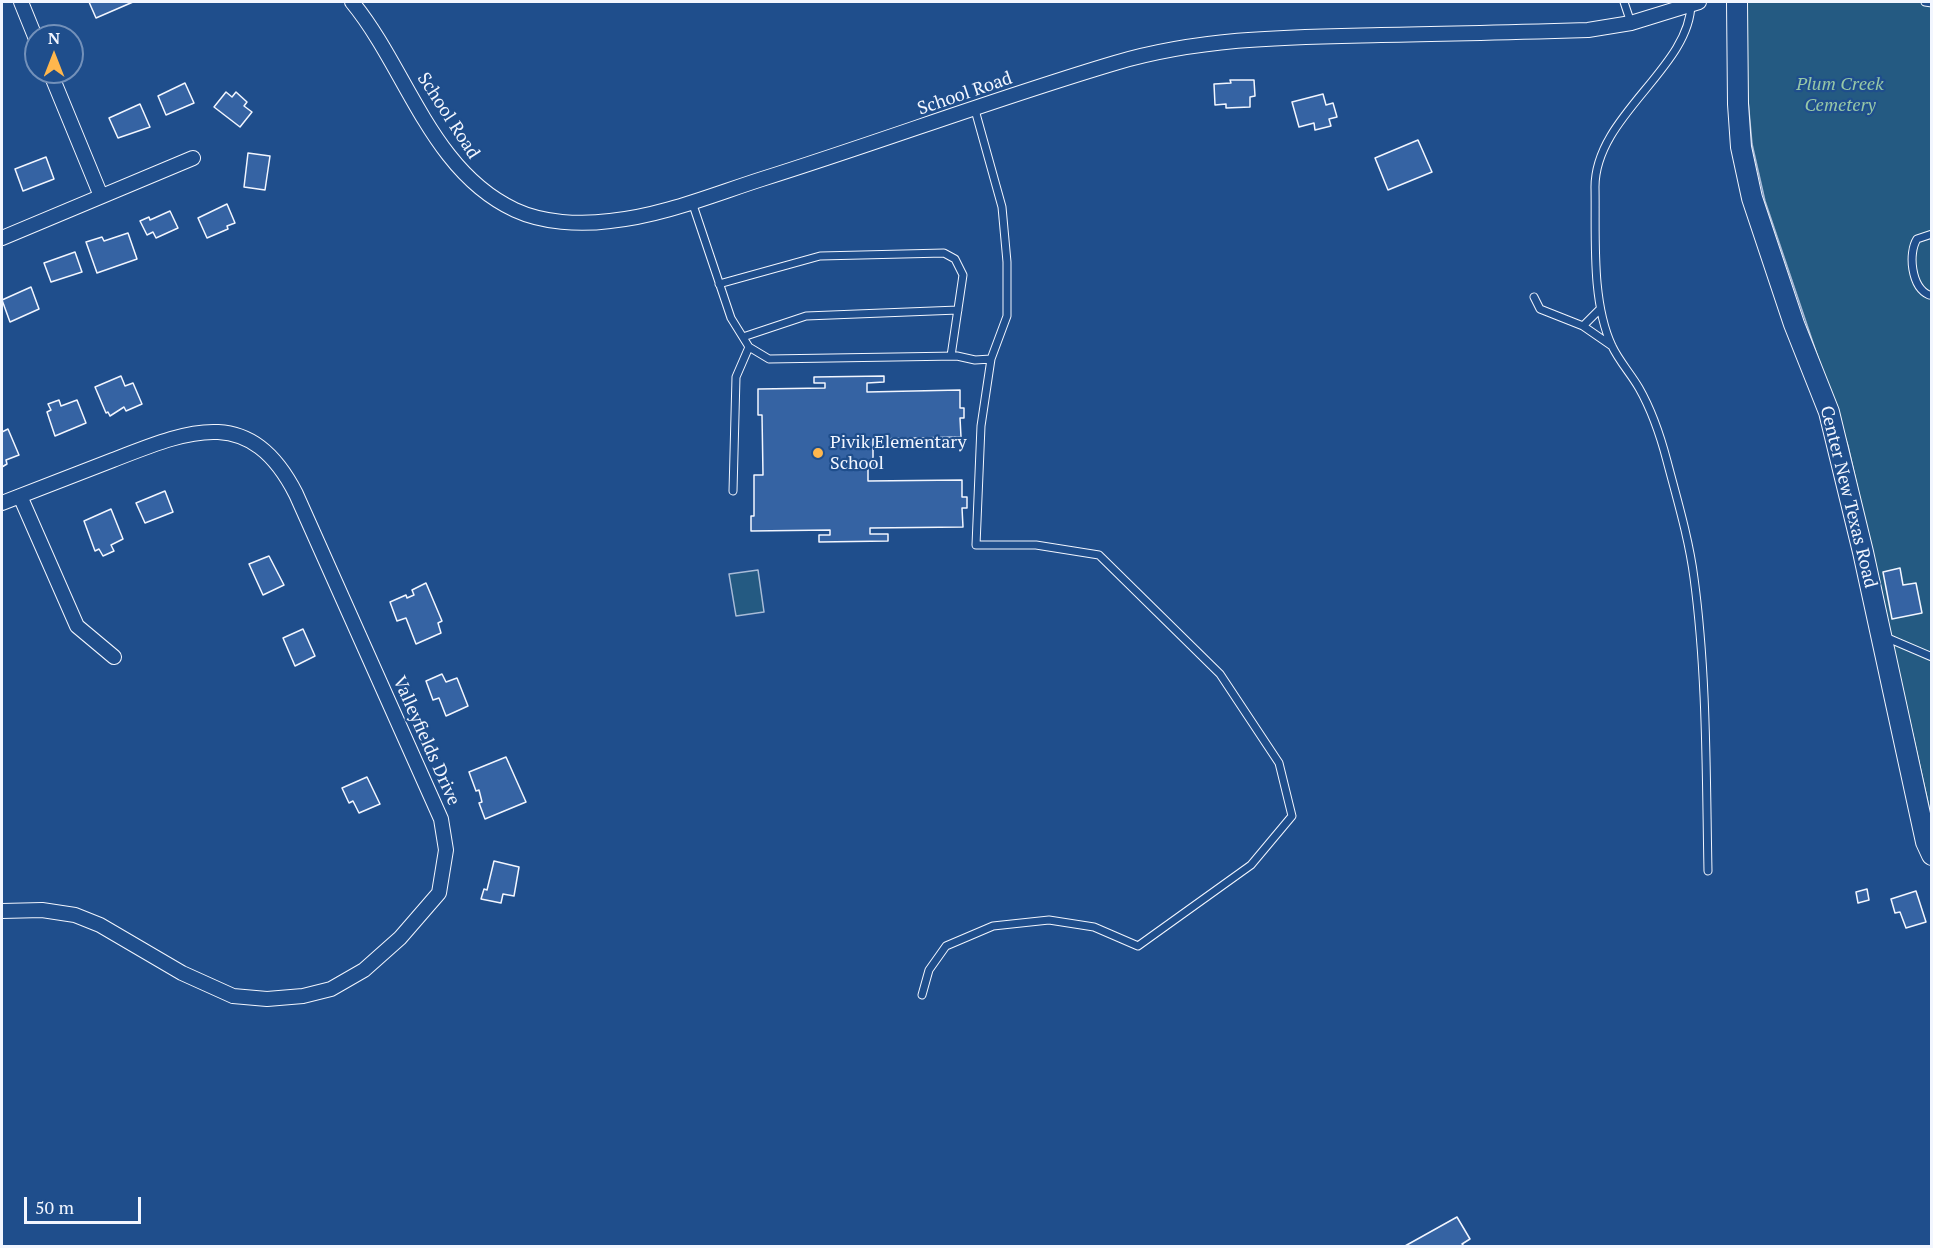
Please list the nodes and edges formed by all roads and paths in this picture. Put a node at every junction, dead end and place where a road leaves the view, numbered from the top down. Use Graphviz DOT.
graph roads {
  1 [pos="21,2"];
  2 [pos="352,2"];
  3 [pos="1624,2"];
  4 [pos="1737,2"];
  5 [pos="1925,2"];
  6 [pos="1695,3"];
  7 [pos="1932,3"];
  8 [pos="1631,23"];
  9 [pos="30,24"];
  10 [pos="55,84"];
  11 [pos="975,110"];
  12 [pos="193,158"];
  13 [pos="101,196"];
  14 [pos="692,202"];
  15 [pos="1932,234"];
  16 [pos="2,238"];
  17 [pos="719,284"];
  18 [pos="1929,295"];
  19 [pos="1534,297"];
  20 [pos="1600,309"];
  21 [pos="958,310"];
  22 [pos="1583,326"];
  23 [pos="743,337"];
  24 [pos="1612,346"];
  25 [pos="749,347"];
  26 [pos="951,356"];
  27 [pos="991,359"];
  28 [pos="733,490"];
  29 [pos="20,496"];
  30 [pos="2,503"];
  31 [pos="1881,635"];
  32 [pos="114,657"];
  33 [pos="1932,657"];
  34 [pos="1932,855"];
  35 [pos="1708,871"];
  36 [pos="2,911"];
  37 [pos="922,995"];
  1 -- 9 [label="street"];
  2 -- 14 [label="street, School Road"];
  3 -- 8 [label="lane"];
  4 -- 31 [label="street, Center New Texas Road"];
  5 -- 7 [label="lane"];
  6 -- 8 [label="street, School Road"];
  6 -- 20 [label="lane"];
  8 -- 11 [label="street, School Road"];
  10 -- 13 [label="street"];
  11 -- 14 [label="street, School Road"];
  11 -- 27 [label="lane"];
  12 -- 13 [label="street"];
  13 -- 16 [label="street"];
  14 -- 17 [label="lane"];
  15 -- 18 [label="lane"];
  17 -- 21 [label="lane"];
  17 -- 23 [label="lane"];
  19 -- 22 [label="lane"];
  20 -- 22 [label="lane"];
  20 -- 24 [label="lane"];
  21 -- 23 [label="lane"];
  21 -- 26 [label="lane"];
  22 -- 24 [label="lane"];
  23 -- 25 [label="lane"];
  24 -- 35 [label="lane"];
  25 -- 26 [label="lane"];
  25 -- 28 [label="lane"];
  26 -- 27 [label="lane"];
  27 -- 37 [label="lane"];
  29 -- 30 [label="street, Valleyfields Drive"];
  29 -- 32 [label="street"];
  29 -- 36 [label="street, Valleyfields Drive"];
  31 -- 33 [label="lane"];
  31 -- 34 [label="street, Center New Texas Road"];
}
